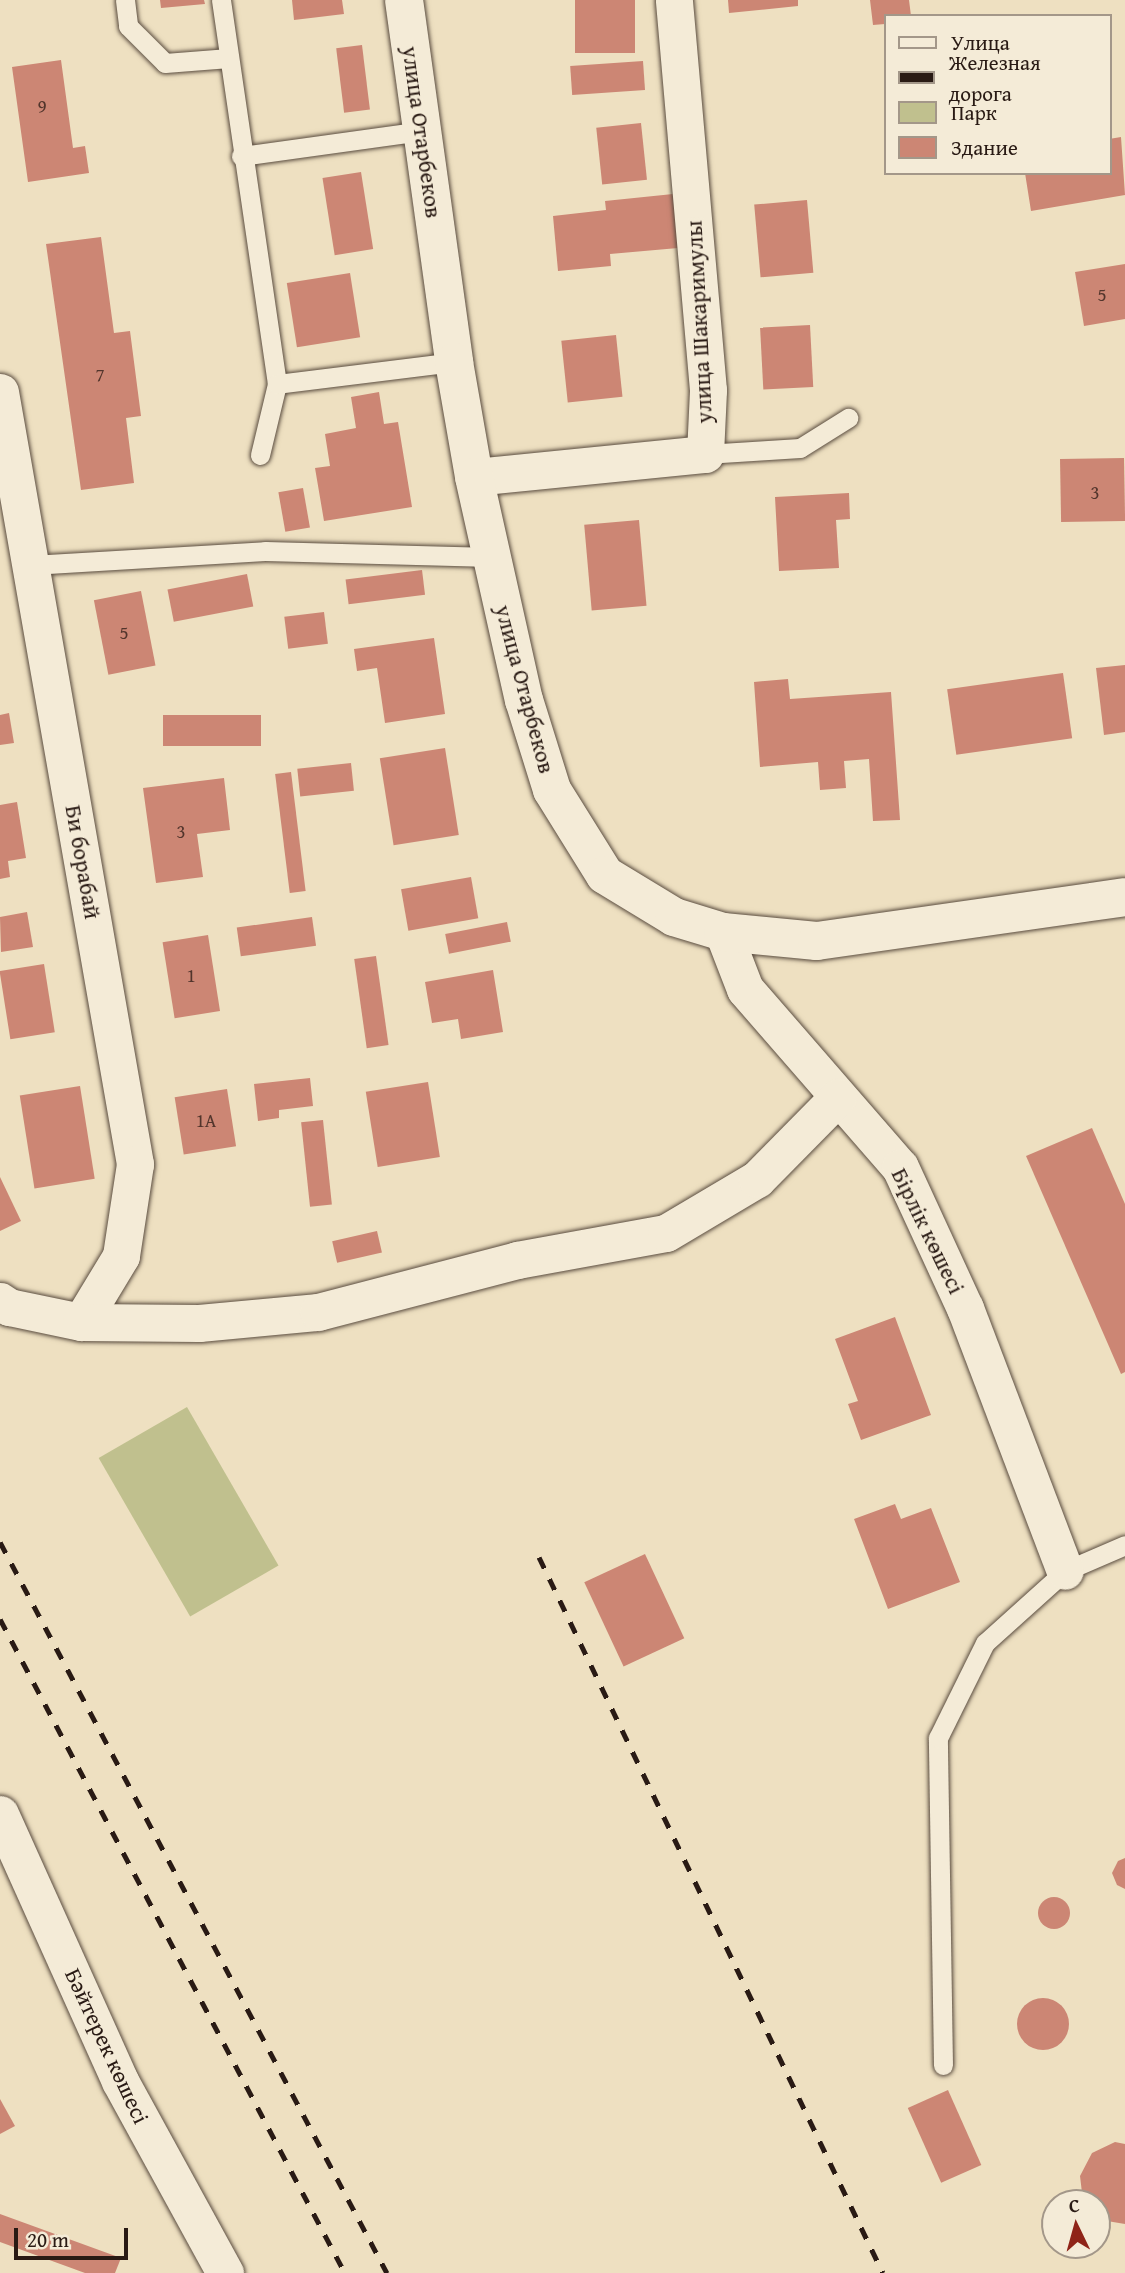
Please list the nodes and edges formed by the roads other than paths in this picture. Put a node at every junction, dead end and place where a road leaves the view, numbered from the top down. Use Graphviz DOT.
graph roads {
  1 [pos="125,0"];
  2 [pos="221,0"];
  3 [pos="404,0"];
  4 [pos="674,0"];
  5 [pos="229,58"];
  6 [pos="422,131"];
  7 [pos="242,156"];
  8 [pos="454,362"];
  9 [pos="277,384"];
  10 [pos="0,391"];
  11 [pos="848,418"];
  12 [pos="705,454"];
  13 [pos="260,455"];
  14 [pos="474,477"];
  15 [pos="492,557"];
  16 [pos="31,565"];
  17 [pos="1125,897"];
  18 [pos="723,932"];
  19 [pos="838,1097"];
  20 [pos="0,1301"];
  21 [pos="81,1322"];
  22 [pos="1125,1545"];
  23 [pos="1065,1571"];
  24 [pos="0,1814"];
  25 [pos="943,2065"];
  26 [pos="225,2273"];
  1 -- 5 [label="lane"];
  2 -- 5 [label="lane"];
  3 -- 6 [label="main road, улица Отарбеков"];
  4 -- 12 [label="street, улица Шакаримулы"];
  5 -- 7 [label="lane"];
  6 -- 7 [label="lane"];
  6 -- 8 [label="main road, улица Отарбеков"];
  7 -- 9 [label="lane"];
  8 -- 9 [label="lane"];
  8 -- 14 [label="main road, улица Отарбеков"];
  9 -- 13 [label="lane"];
  10 -- 16 [label="street, Би борабай"];
  11 -- 12 [label="lane"];
  12 -- 14 [label="street, улица Шакаримулы"];
  14 -- 15 [label="main road, улица Отарбеков"];
  15 -- 16 [label="lane"];
  15 -- 18 [label="main road, улица Отарбеков"];
  16 -- 21 [label="street, Би борабай"];
  17 -- 18 [label="main road, улица Отарбеков"];
  18 -- 19 [label="street, Бірлік көшесі"];
  19 -- 21 [label="street"];
  19 -- 23 [label="street, Бірлік көшесі"];
  20 -- 21 [label="street"];
  22 -- 23 [label="lane"];
  23 -- 25 [label="lane"];
  24 -- 26 [label="street, Бәйтерек көшесі"];
}
